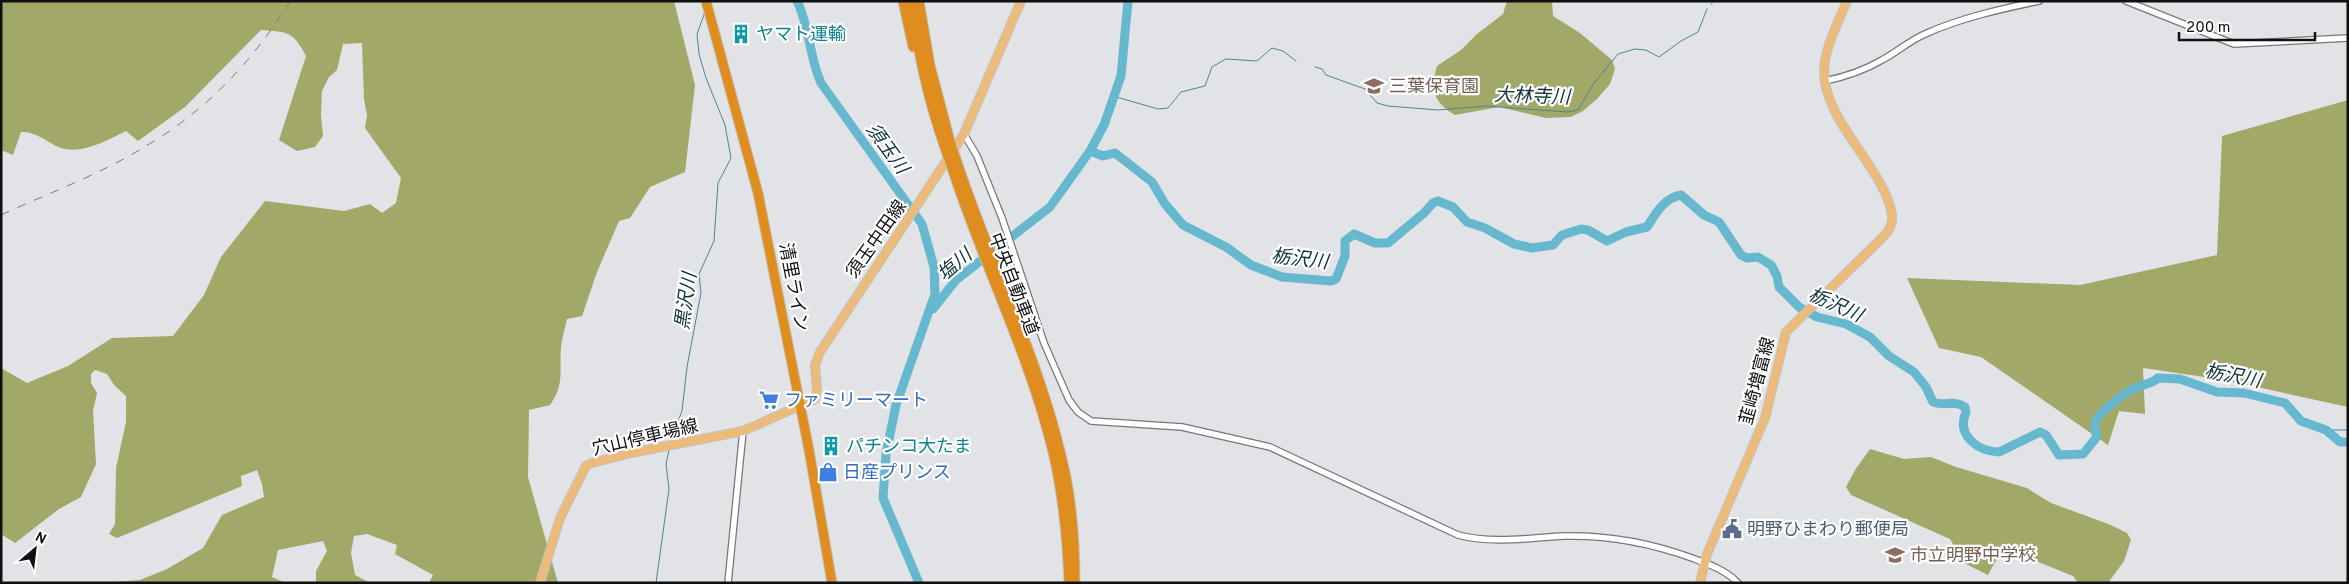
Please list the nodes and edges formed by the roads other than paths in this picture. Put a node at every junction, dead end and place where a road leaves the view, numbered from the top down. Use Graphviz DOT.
graph roads {
  1 [pos="706,1"];
  2 [pos="903,1"];
  3 [pos="912,1"];
  4 [pos="920,1"];
  5 [pos="1021,1"];
  6 [pos="1847,1"];
  7 [pos="2039,1"];
  8 [pos="2126,1"];
  9 [pos="2348,38"];
  10 [pos="1825,81"];
  11 [pos="936,124"];
  12 [pos="964,134"];
  13 [pos="948,148"];
  14 [pos="1003,292"];
  15 [pos="800,406"];
  16 [pos="743,431"];
  17 [pos="1705,563"];
  18 [pos="540,583"];
  19 [pos="728,583"];
  20 [pos="832,583"];
  21 [pos="1069,583"];
  22 [pos="1075,583"];
  23 [pos="1700,583"];
  24 [pos="1738,583"];
  1 -- 15 [label="highway, 清里ライン"];
  2 -- 11 [label="highway"];
  3 -- 11 [label="highway, 中央自動車道"];
  4 -- 13 [label="highway, 中央自動車道"];
  5 -- 12 [label="main road, 須玉中田線"];
  6 -- 10 [label="main road, 韮崎増富線"];
  7 -- 10 [label="street"];
  8 -- 9 [label="street"];
  10 -- 17 [label="main road, 韮崎増富線"];
  11 -- 13 [label="highway, 中央自動車道"];
  12 -- 15 [label="main road, 須玉中田線"];
  12 -- 17 [label="street"];
  13 -- 14 [label="highway, 中央自動車道, bridge"];
  14 -- 21 [label="highway, 中央自動車道"];
  14 -- 22 [label="highway, 中央自動車道"];
  15 -- 16 [label="main road, 穴山停車場線"];
  15 -- 20 [label="highway, 清里ライン"];
  16 -- 18 [label="main road, 穴山停車場線"];
  16 -- 19 [label="street"];
  17 -- 23 [label="main road, 韮崎増富線"];
  17 -- 24 [label="street"];
}
